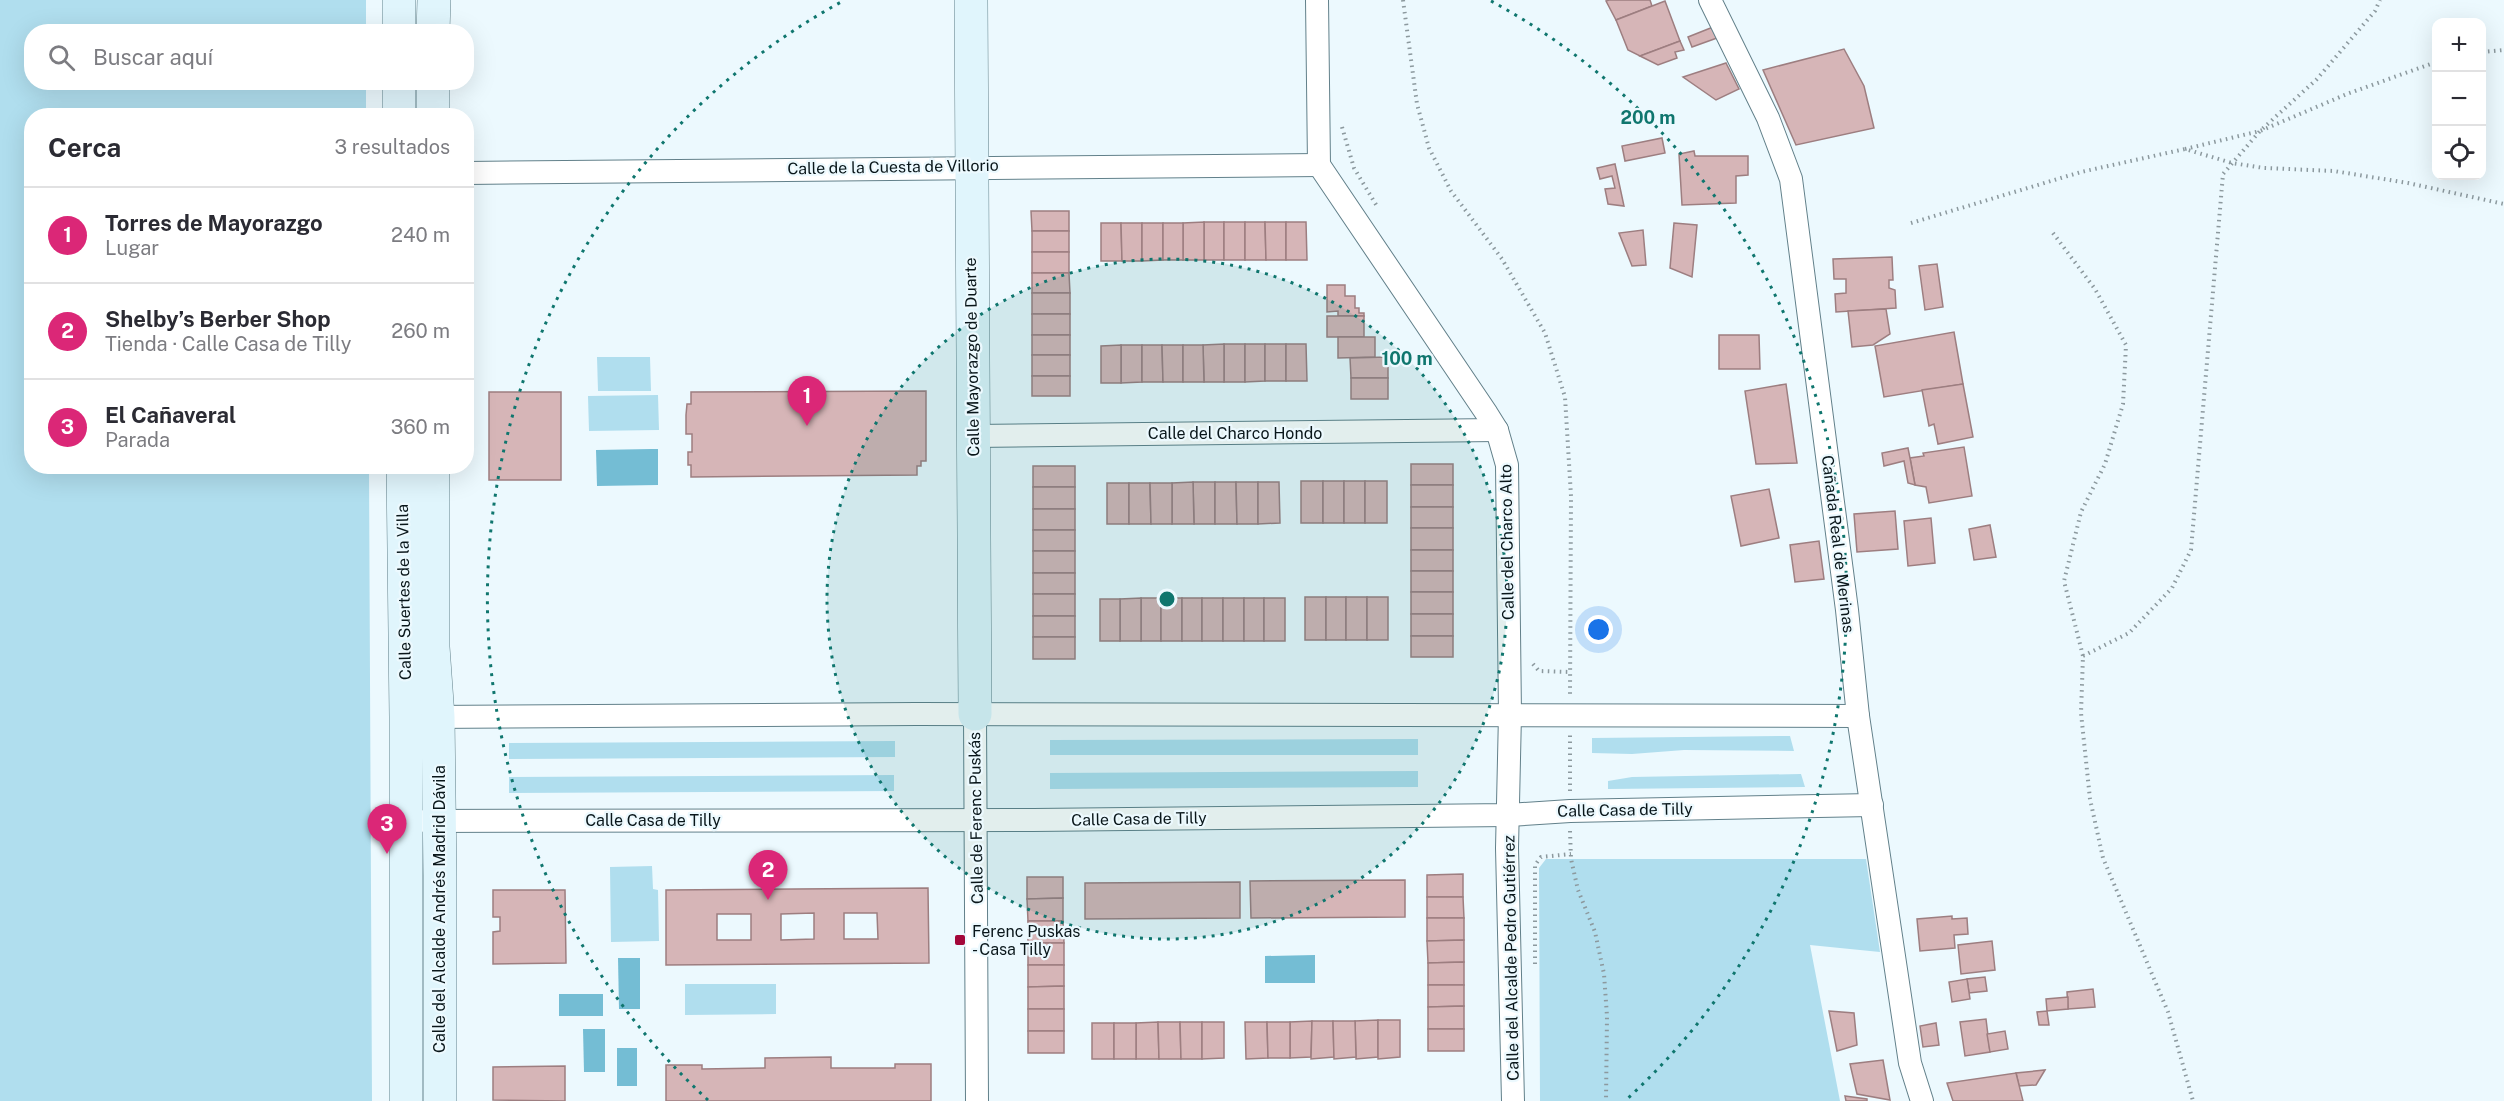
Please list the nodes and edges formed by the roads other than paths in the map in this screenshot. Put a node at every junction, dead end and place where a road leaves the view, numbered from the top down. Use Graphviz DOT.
graph roads {
  1 [pos="399,0"];
  2 [pos="434,0"];
  3 [pos="971,0"];
  4 [pos="1317,0"];
  5 [pos="1710,0"];
  6 [pos="399,24"];
  7 [pos="434,24"];
  8 [pos="399,90"];
  9 [pos="433,90"];
  10 [pos="399,108"];
  11 [pos="433,108"];
  12 [pos="1319,165"];
  13 [pos="971,167"];
  14 [pos="474,173"];
  15 [pos="1497,430"];
  16 [pos="973,436"];
  17 [pos="404,474"];
  18 [pos="433,474"];
  19 [pos="975,714"];
  20 [pos="1510,714"];
  21 [pos="1858,716"];
  22 [pos="422,717"];
  23 [pos="1872,805"];
  24 [pos="1509,815"];
  25 [pos="975,820"];
  26 [pos="406,821"];
  27 [pos="439,821"];
  28 [pos="406,1101"];
  29 [pos="440,1101"];
  30 [pos="977,1101"];
  31 [pos="1513,1101"];
  32 [pos="1922,1101"];
  1 -- 6 [label="main road"];
  2 -- 7 [label="main road"];
  3 -- 13 [label="main road, Calle Mayorazgo de Duarte"];
  4 -- 12 [label="street"];
  5 -- 21 [label="street, Cañada Real de Merinas"];
  8 -- 10 [label="main road"];
  9 -- 11 [label="main road"];
  12 -- 13 [label="street, Calle de la Cuesta de Villorio"];
  12 -- 15 [label="street, Calle del Charco Alto"];
  13 -- 14 [label="street, Calle de la Cuesta de Villorio"];
  13 -- 16 [label="main road, Calle Mayorazgo de Duarte"];
  15 -- 16 [label="street, Calle del Charco Hondo"];
  15 -- 20 [label="street, Calle del Charco Alto"];
  16 -- 19 [label="main road, Calle Mayorazgo de Duarte"];
  17 -- 22 [label="main road, Calle Suertes de la Villa"];
  18 -- 22 [label="main road, Calle Suertes de la Villa"];
  19 -- 20 [label="street"];
  19 -- 22 [label="street"];
  19 -- 25 [label="street, Calle de Ferenc Puskás"];
  20 -- 21 [label="street"];
  20 -- 24 [label="street, Calle del Charco Alto"];
  21 -- 23 [label="street, Cañada Real de Merinas"];
  22 -- 26 [label="main road, Calle del Alcalde Andrés Madrid Dávila"];
  22 -- 27 [label="main road, Calle del Alcalde Andrés Madrid Dávila"];
  23 -- 24 [label="street, Calle Casa de Tilly"];
  23 -- 32 [label="street, Cañada Real de Merinas"];
  24 -- 25 [label="street, Calle Casa de Tilly"];
  24 -- 31 [label="street, Calle del Alcalde Pedro Gutiérrez"];
  25 -- 27 [label="street, Calle Casa de Tilly"];
  25 -- 30 [label="street, Calle de Ferenc Puskás"];
  26 -- 27 [label="street, Calle Casa de Tilly"];
  26 -- 28 [label="main road, Calle del Alcalde Andrés Madrid Dávila"];
  27 -- 29 [label="main road, Calle del Alcalde Andrés Madrid Dávila"];
}
